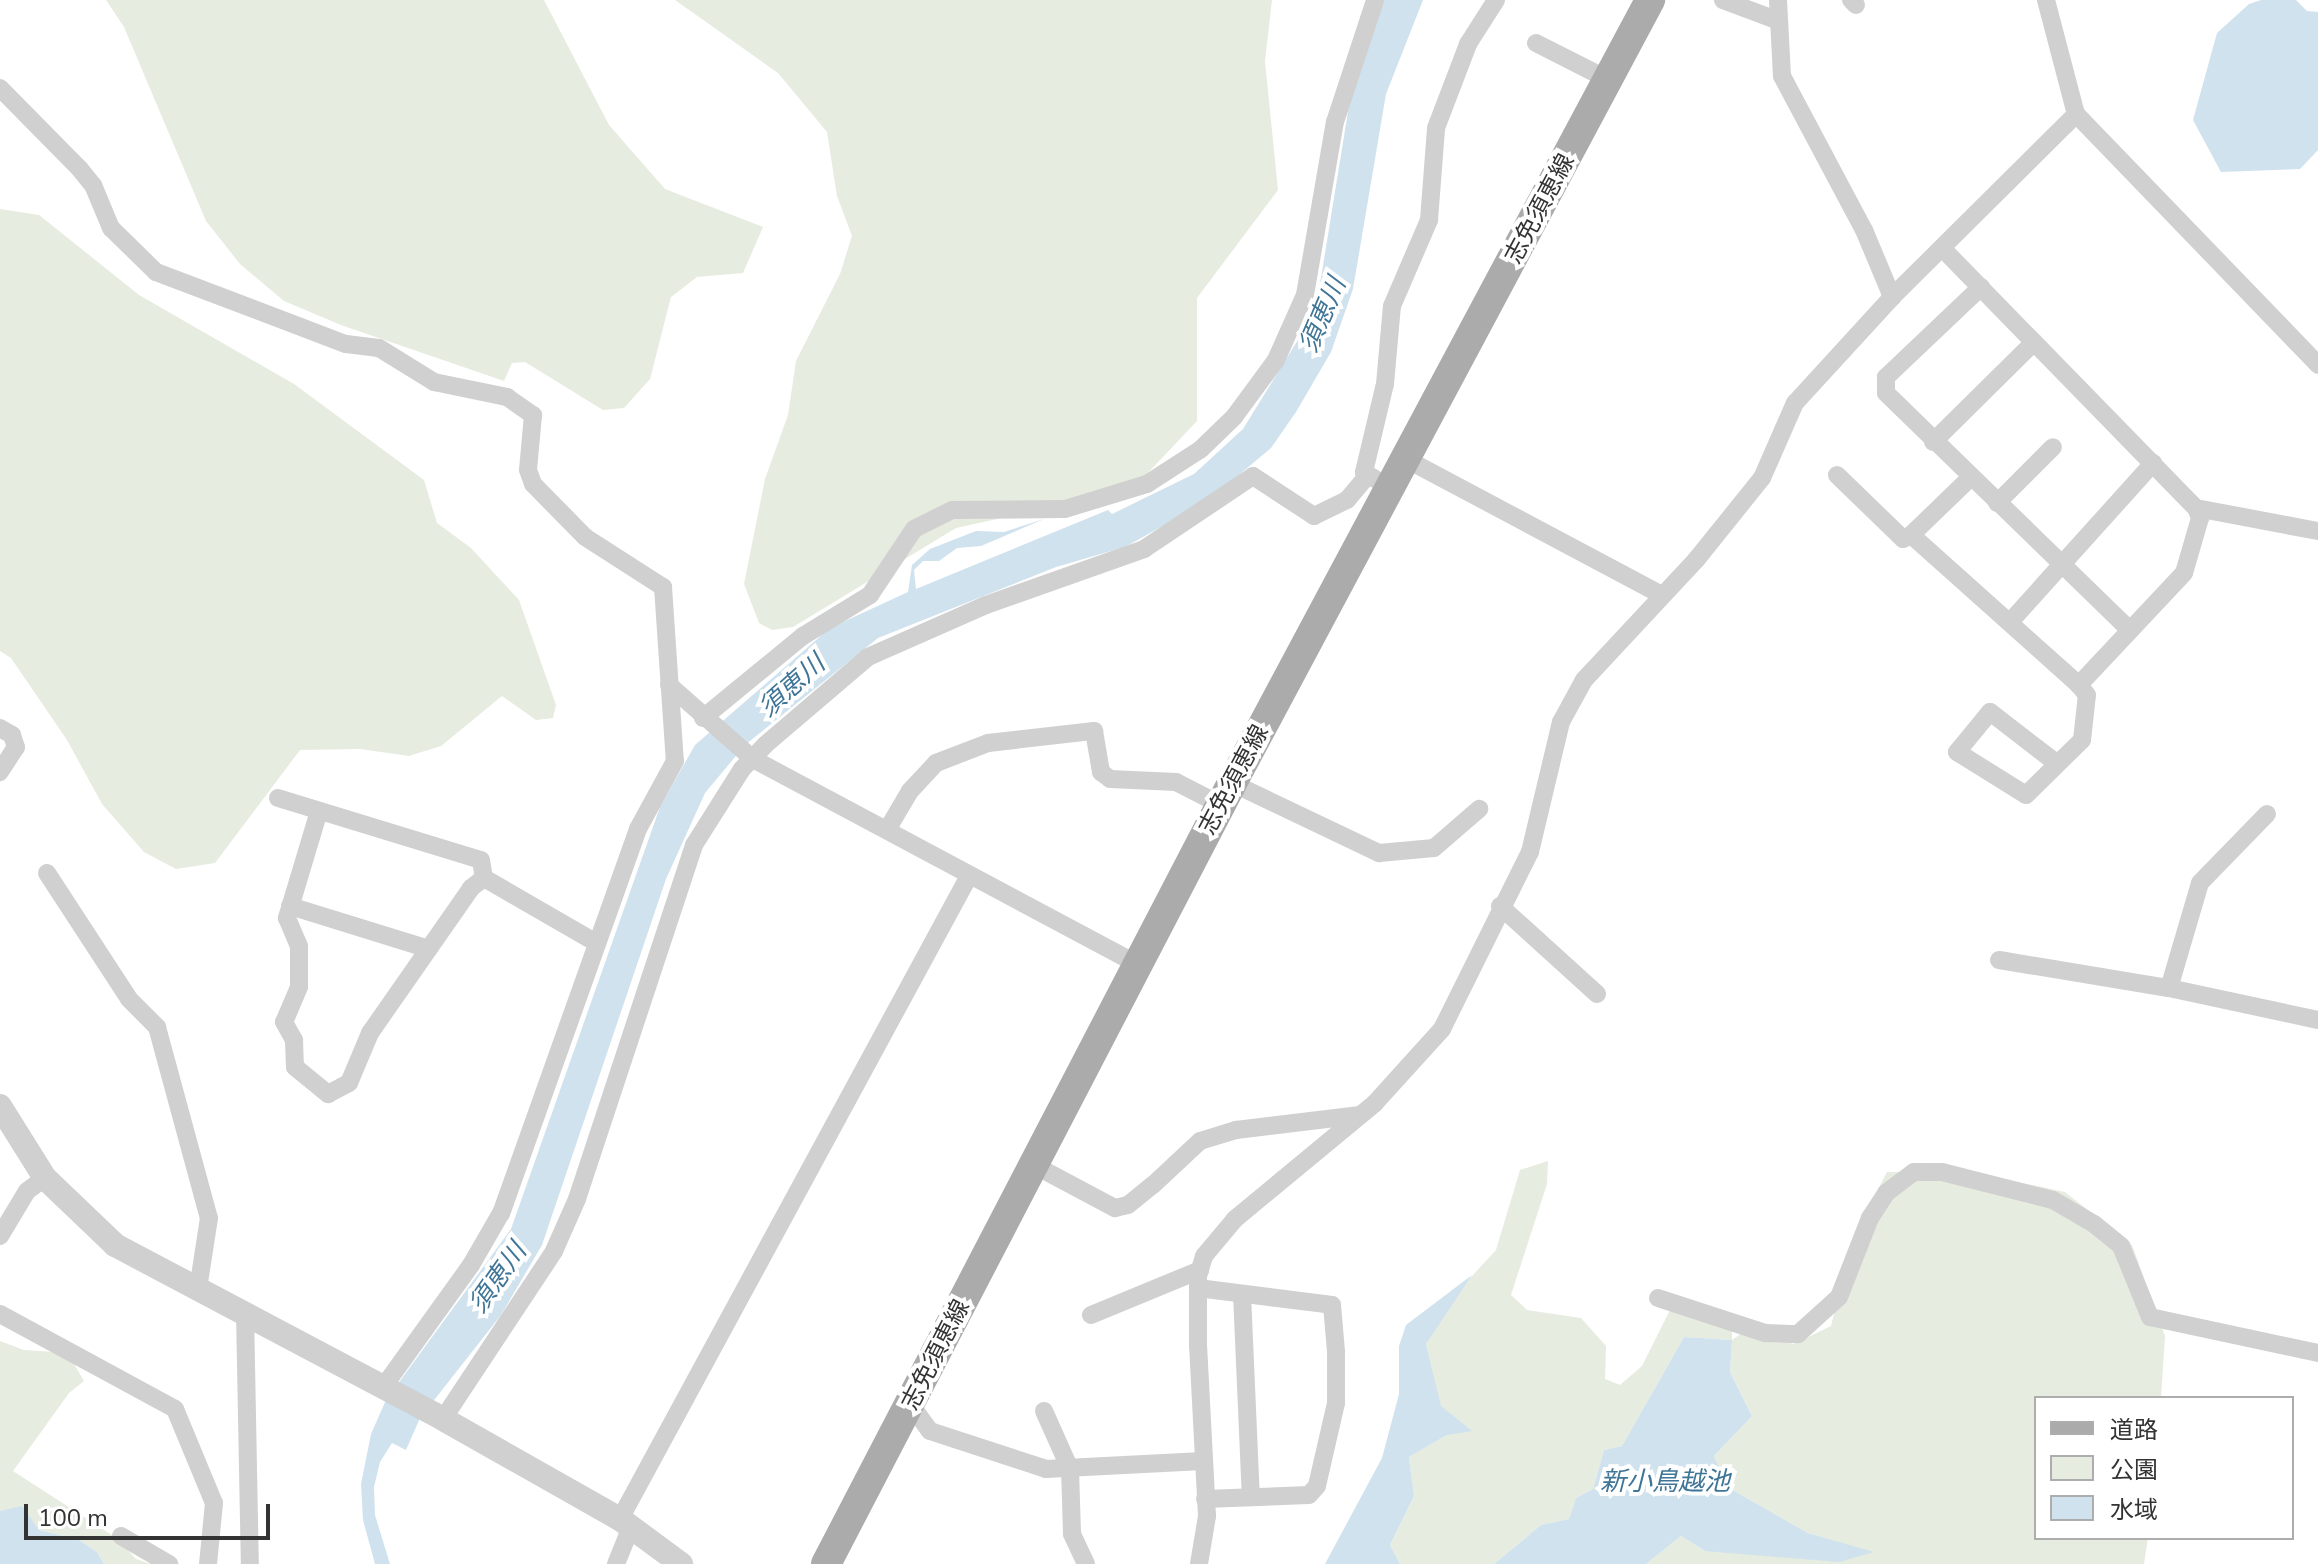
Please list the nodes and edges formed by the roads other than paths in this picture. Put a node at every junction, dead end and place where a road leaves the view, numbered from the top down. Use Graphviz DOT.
graph roads {
  1 [pos="1375,0"];
  2 [pos="1496,0"];
  3 [pos="1650,0"];
  4 [pos="1723,0"];
  5 [pos="1778,0"];
  6 [pos="2046,0"];
  7 [pos="1779,21"];
  8 [pos="1536,43"];
  9 [pos="1609,80"];
  10 [pos="0,88"];
  11 [pos="2076,114"];
  12 [pos="1942,248"];
  13 [pos="1981,287"];
  14 [pos="1892,297"];
  15 [pos="2034,342"];
  16 [pos="2318,365"];
  17 [pos="1933,442"];
  18 [pos="2053,447"];
  19 [pos="1406,459"];
  20 [pos="2153,463"];
  21 [pos="1837,475"];
  22 [pos="1970,478"];
  23 [pos="1379,481"];
  24 [pos="1997,503"];
  25 [pos="2196,508"];
  26 [pos="2318,531"];
  27 [pos="1911,535"];
  28 [pos="2061,565"];
  29 [pos="1660,594"];
  30 [pos="2010,622"];
  31 [pos="2130,630"];
  32 [pos="669,685"];
  33 [pos="2079,685"];
  34 [pos="706,720"];
  35 [pos="0,728"];
  36 [pos="753,759"];
  37 [pos="2055,762"];
  38 [pos="0,772"];
  39 [pos="1226,794"];
  40 [pos="278,798"];
  41 [pos="1479,809"];
  42 [pos="319,811"];
  43 [pos="2267,814"];
  44 [pos="887,830"];
  45 [pos="47,873"];
  46 [pos="969,876"];
  47 [pos="484,878"];
  48 [pos="290,906"];
  49 [pos="1500,906"];
  50 [pos="595,942"];
  51 [pos="429,949"];
  52 [pos="1999,960"];
  53 [pos="1140,966"];
  54 [pos="2169,988"];
  55 [pos="1597,994"];
  56 [pos="2318,1020"];
  57 [pos="0,1106"];
  58 [pos="1360,1115"];
  59 [pos="1034,1165"];
  60 [pos="45,1178"];
  61 [pos="0,1236"];
  62 [pos="1199,1279"];
  63 [pos="198,1289"];
  64 [pos="1242,1294"];
  65 [pos="1658,1298"];
  66 [pos="245,1312"];
  67 [pos="0,1314"];
  68 [pos="1091,1315"];
  69 [pos="2318,1353"];
  70 [pos="386,1388"];
  71 [pos="911,1405"];
  72 [pos="1044,1411"];
  73 [pos="438,1416"];
  74 [pos="1203,1461"];
  75 [pos="1070,1469"];
  76 [pos="1251,1497"];
  77 [pos="1205,1499"];
  78 [pos="626,1523"];
  79 [pos="121,1536"];
  80 [pos="169,1564"];
  81 [pos="208,1564"];
  82 [pos="250,1564"];
  83 [pos="616,1564"];
  84 [pos="681,1564"];
  85 [pos="826,1564"];
  86 [pos="1086,1564"];
  87 [pos="1199,1564"];
  1 -- 34 [label="street"];
  2 -- 23 [label="street"];
  3 -- 9 [label="main road, 志免須恵線"];
  4 -- 7 [label="street"];
  5 -- 7 [label="street"];
  6 -- 11 [label="street"];
  7 -- 14 [label="street"];
  8 -- 9 [label="street"];
  9 -- 19 [label="main road, 志免須恵線"];
  10 -- 32 [label="street"];
  11 -- 12 [label="street"];
  11 -- 16 [label="street"];
  12 -- 13 [label="street"];
  12 -- 14 [label="street"];
  13 -- 15 [label="street"];
  13 -- 17 [label="street"];
  14 -- 29 [label="street"];
  15 -- 17 [label="street"];
  15 -- 20 [label="street"];
  17 -- 22 [label="street"];
  18 -- 24 [label="street"];
  19 -- 23 [label="main road, 志免須恵線"];
  19 -- 29 [label="street"];
  20 -- 25 [label="street"];
  20 -- 28 [label="street"];
  21 -- 27 [label="street"];
  22 -- 24 [label="street"];
  22 -- 27 [label="street"];
  23 -- 36 [label="street"];
  23 -- 39 [label="main road, 志免須恵線"];
  24 -- 28 [label="street"];
  25 -- 26 [label="street"];
  25 -- 31 [label="street"];
  27 -- 30 [label="street"];
  28 -- 30 [label="street"];
  28 -- 31 [label="street"];
  29 -- 49 [label="street"];
  30 -- 33 [label="street"];
  31 -- 33 [label="street"];
  32 -- 34 [label="street"];
  32 -- 50 [label="street"];
  33 -- 37 [label="street"];
  34 -- 36 [label="street"];
  35 -- 38 [label="street"];
  36 -- 44 [label="street"];
  36 -- 73 [label="street"];
  37 -- 37 [label="street"];
  39 -- 41 [label="street"];
  39 -- 44 [label="street"];
  39 -- 53 [label="main road, 志免須恵線"];
  40 -- 42 [label="street"];
  42 -- 47 [label="street"];
  42 -- 48 [label="street"];
  43 -- 54 [label="street"];
  44 -- 46 [label="street"];
  45 -- 63 [label="street"];
  46 -- 53 [label="street"];
  46 -- 78 [label="street"];
  47 -- 50 [label="street"];
  47 -- 51 [label="street"];
  48 -- 51 [label="street"];
  48 -- 51 [label="street"];
  49 -- 55 [label="street"];
  49 -- 58 [label="street"];
  50 -- 70 [label="street"];
  52 -- 54 [label="street"];
  53 -- 59 [label="main road, 志免須恵線"];
  54 -- 56 [label="street"];
  57 -- 60 [label="street"];
  58 -- 59 [label="street"];
  58 -- 62 [label="street"];
  59 -- 71 [label="main road, 志免須恵線"];
  60 -- 61 [label="street"];
  60 -- 63 [label="street"];
  62 -- 64 [label="street"];
  62 -- 68 [label="street"];
  62 -- 74 [label="street"];
  63 -- 66 [label="street"];
  64 -- 76 [label="street"];
  64 -- 76 [label="street"];
  65 -- 69 [label="street"];
  66 -- 70 [label="street"];
  66 -- 82 [label="street"];
  67 -- 81 [label="street"];
  70 -- 73 [label="street"];
  71 -- 75 [label="street"];
  71 -- 85 [label="main road, 志免須恵線"];
  72 -- 75 [label="street"];
  73 -- 78 [label="street"];
  74 -- 75 [label="street"];
  74 -- 77 [label="street"];
  75 -- 86 [label="street"];
  76 -- 77 [label="street"];
  77 -- 87 [label="street"];
  78 -- 83 [label="street"];
  78 -- 84 [label="street"];
  79 -- 80 [label="street"];
}
